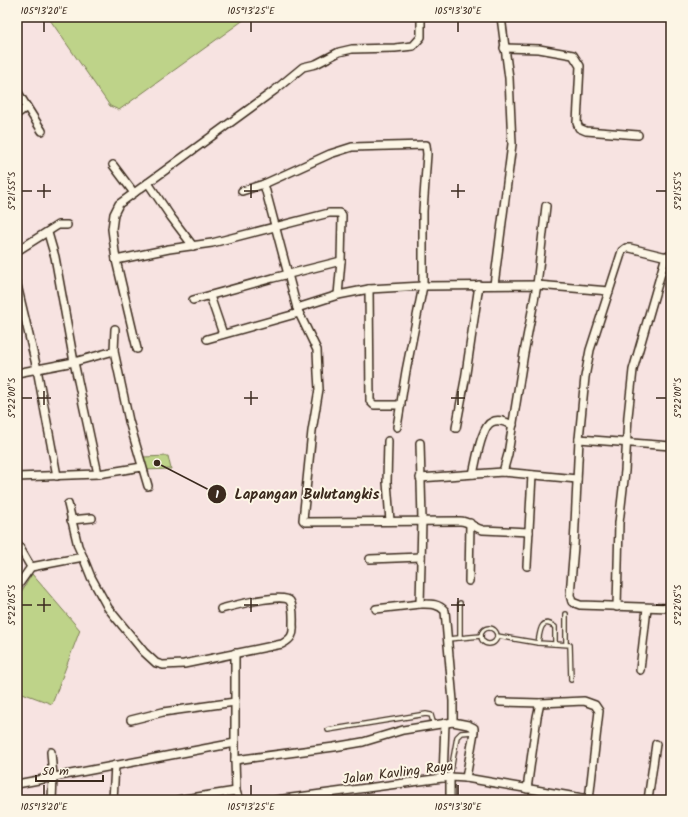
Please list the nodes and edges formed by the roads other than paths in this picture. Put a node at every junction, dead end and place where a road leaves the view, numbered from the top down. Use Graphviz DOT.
graph roads {
  1 [pos="421,17"];
  2 [pos="501,17"];
  3 [pos="504,48"];
  4 [pos="17,91"];
  5 [pos="27,107"];
  6 [pos="17,114"];
  7 [pos="42,131"];
  8 [pos="638,135"];
  9 [pos="113,165"];
  10 [pos="148,183"];
  11 [pos="264,184"];
  12 [pos="242,191"];
  13 [pos="134,193"];
  14 [pos="546,206"];
  15 [pos="67,225"];
  16 [pos="276,227"];
  17 [pos="48,233"];
  18 [pos="193,246"];
  19 [pos="17,251"];
  20 [pos="668,257"];
  21 [pos="116,260"];
  22 [pos="341,261"];
  23 [pos="288,274"];
  24 [pos="17,285"];
  25 [pos="479,285"];
  26 [pos="494,285"];
  27 [pos="537,285"];
  28 [pos="423,286"];
  29 [pos="369,289"];
  30 [pos="609,291"];
  31 [pos="338,295"];
  32 [pos="210,296"];
  33 [pos="193,300"];
  34 [pos="298,311"];
  35 [pos="115,329"];
  36 [pos="223,334"];
  37 [pos="207,339"];
  38 [pos="137,349"];
  39 [pos="114,351"];
  40 [pos="74,362"];
  41 [pos="37,369"];
  42 [pos="17,373"];
  43 [pos="401,405"];
  44 [pos="513,425"];
  45 [pos="397,427"];
  46 [pos="456,428"];
  47 [pos="579,439"];
  48 [pos="388,440"];
  49 [pos="420,443"];
  50 [pos="627,443"];
  51 [pos="671,446"];
  52 [pos="142,467"];
  53 [pos="503,472"];
  54 [pos="98,474"];
  55 [pos="473,474"];
  56 [pos="532,475"];
  57 [pos="57,476"];
  58 [pos="17,477"];
  59 [pos="420,478"];
  60 [pos="577,479"];
  61 [pos="148,486"];
  62 [pos="68,504"];
  63 [pos="92,518"];
  64 [pos="71,520"];
  65 [pos="422,520"];
  66 [pos="390,522"];
  67 [pos="470,523"];
  68 [pos="529,532"];
  69 [pos="17,543"];
  70 [pos="83,557"];
  71 [pos="421,558"];
  72 [pos="370,559"];
  73 [pos="527,566"];
  74 [pos="31,567"];
  75 [pos="469,581"];
  76 [pos="17,587"];
  77 [pos="460,603"];
  78 [pos="420,604"];
  79 [pos="617,607"];
  80 [pos="221,608"];
  81 [pos="647,608"];
  82 [pos="671,608"];
  83 [pos="376,609"];
  84 [pos="566,614"];
  85 [pos="481,636"];
  86 [pos="497,636"];
  87 [pos="460,638"];
  88 [pos="448,639"];
  89 [pos="538,643"];
  90 [pos="555,644"];
  91 [pos="566,644"];
  92 [pos="235,653"];
  93 [pos="640,670"];
  94 [pos="571,680"];
  95 [pos="235,702"];
  96 [pos="500,702"];
  97 [pos="540,703"];
  98 [pos="131,720"];
  99 [pos="449,723"];
  100 [pos="434,725"];
  101 [pos="328,730"];
  102 [pos="474,732"];
  103 [pos="235,743"];
  104 [pos="656,744"];
  105 [pos="51,752"];
  106 [pos="235,760"];
  107 [pos="114,765"];
  108 [pos="53,777"];
  109 [pos="447,778"];
  110 [pos="466,778"];
  111 [pos="17,784"];
  112 [pos="527,789"];
  113 [pos="236,791"];
  114 [pos="52,800"];
  115 [pos="113,800"];
  116 [pos="178,800"];
  117 [pos="239,800"];
  118 [pos="276,800"];
  119 [pos="450,800"];
  120 [pos="590,800"];
  121 [pos="648,800"];
  1 -- 10 [label="street"];
  2 -- 3 [label="street"];
  3 -- 8 [label="street"];
  3 -- 26 [label="street"];
  4 -- 5 [label="street"];
  5 -- 6 [label="street"];
  5 -- 7 [label="street"];
  9 -- 13 [label="street"];
  10 -- 13 [label="street"];
  10 -- 18 [label="street"];
  11 -- 12 [label="street"];
  11 -- 16 [label="street"];
  11 -- 28 [label="street"];
  13 -- 21 [label="street"];
  14 -- 27 [label="street"];
  15 -- 17 [label="street"];
  16 -- 18 [label="street"];
  16 -- 22 [label="street"];
  16 -- 23 [label="street"];
  17 -- 19 [label="street"];
  17 -- 40 [label="street"];
  18 -- 21 [label="street"];
  20 -- 30 [label="street"];
  20 -- 50 [label="street"];
  21 -- 38 [label="street"];
  22 -- 23 [label="street"];
  22 -- 31 [label="street"];
  23 -- 32 [label="street"];
  23 -- 34 [label="street"];
  24 -- 41 [label="street"];
  25 -- 26 [label="street"];
  25 -- 28 [label="street"];
  25 -- 46 [label="street"];
  26 -- 27 [label="street"];
  27 -- 30 [label="street"];
  27 -- 44 [label="street"];
  28 -- 29 [label="street"];
  28 -- 43 [label="street"];
  29 -- 31 [label="street"];
  29 -- 43 [label="street"];
  30 -- 47 [label="street"];
  31 -- 34 [label="street"];
  32 -- 33 [label="street"];
  32 -- 36 [label="street"];
  34 -- 36 [label="street"];
  34 -- 66 [label="street"];
  35 -- 39 [label="street"];
  36 -- 37 [label="street"];
  39 -- 40 [label="street"];
  39 -- 52 [label="street"];
  40 -- 41 [label="street"];
  40 -- 54 [label="street"];
  41 -- 42 [label="street"];
  41 -- 57 [label="street"];
  43 -- 45 [label="street"];
  44 -- 53 [label="street"];
  44 -- 55 [label="street"];
  47 -- 50 [label="street"];
  47 -- 60 [label="street"];
  48 -- 66 [label="street"];
  49 -- 59 [label="street"];
  50 -- 51 [label="street"];
  50 -- 79 [label="street"];
  52 -- 54 [label="street"];
  52 -- 61 [label="street"];
  53 -- 55 [label="street"];
  53 -- 56 [label="street"];
  54 -- 57 [label="street"];
  55 -- 59 [label="street"];
  56 -- 60 [label="street"];
  56 -- 68 [label="street"];
  57 -- 58 [label="street"];
  59 -- 65 [label="street"];
  60 -- 79 [label="street"];
  62 -- 64 [label="street"];
  63 -- 64 [label="street"];
  64 -- 70 [label="street"];
  65 -- 66 [label="street"];
  65 -- 67 [label="street"];
  65 -- 71 [label="street"];
  67 -- 68 [label="street"];
  67 -- 75 [label="street"];
  68 -- 73 [label="street"];
  69 -- 74 [label="street"];
  70 -- 74 [label="street"];
  70 -- 92 [label="street"];
  71 -- 72 [label="street"];
  71 -- 78 [label="street"];
  74 -- 76 [label="street"];
  77 -- 87 [label="lane"];
  78 -- 83 [label="street"];
  78 -- 88 [label="street"];
  79 -- 81 [label="street"];
  80 -- 92 [label="street"];
  81 -- 82 [label="street"];
  81 -- 93 [label="street"];
  84 -- 91 [label="lane"];
  85 -- 86 [label="lane"];
  85 -- 86 [label="lane"];
  85 -- 87 [label="lane"];
  86 -- 89 [label="lane"];
  87 -- 88 [label="lane"];
  88 -- 99 [label="street"];
  89 -- 90 [label="lane"];
  89 -- 90 [label="lane"];
  90 -- 91 [label="lane"];
  91 -- 94 [label="lane"];
  92 -- 95 [label="street"];
  95 -- 98 [label="street"];
  95 -- 103 [label="street"];
  96 -- 97 [label="street"];
  97 -- 112 [label="street"];
  97 -- 120 [label="street"];
  99 -- 100 [label="street"];
  99 -- 102 [label="street"];
  99 -- 109 [label="street"];
  100 -- 101 [label="lane"];
  100 -- 106 [label="street"];
  102 -- 109 [label="lane"];
  102 -- 110 [label="street"];
  103 -- 106 [label="street"];
  103 -- 107 [label="street"];
  104 -- 121 [label="street"];
  105 -- 108 [label="street"];
  106 -- 113 [label="street"];
  107 -- 108 [label="street"];
  107 -- 115 [label="street"];
  108 -- 111 [label="street"];
  108 -- 114 [label="street"];
  109 -- 110 [label="street, Jalan Kavling Raya"];
  109 -- 118 [label="street, Jalan Kavling Raya"];
  109 -- 119 [label="street"];
  110 -- 112 [label="street, Jalan Kavling Raya"];
  112 -- 120 [label="street, Jalan Kavling Raya"];
  113 -- 116 [label="street"];
  113 -- 117 [label="street"];
}
